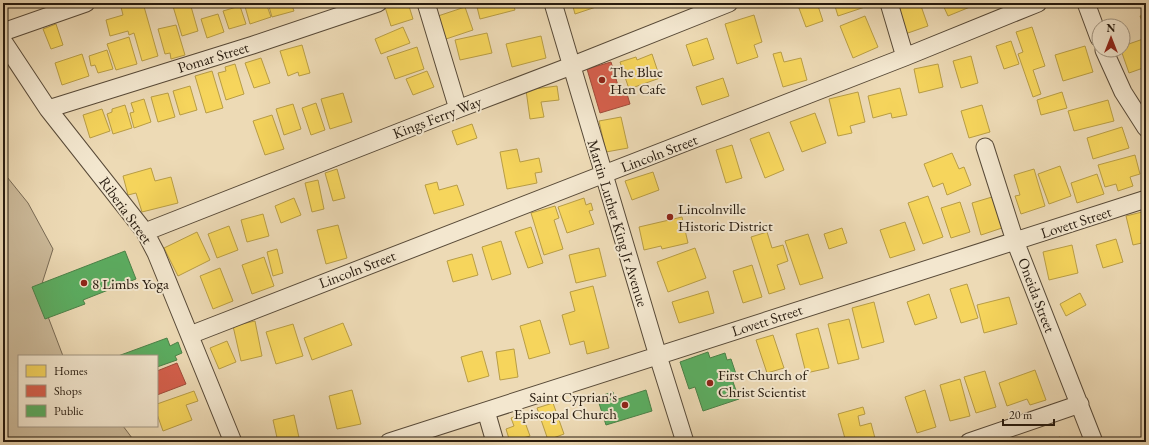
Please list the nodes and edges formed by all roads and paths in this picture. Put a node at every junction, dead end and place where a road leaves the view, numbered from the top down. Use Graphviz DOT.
graph roads {
  1 [pos="86,3"];
  2 [pos="378,3"];
  3 [pos="426,3"];
  4 [pos="553,3"];
  5 [pos="729,3"];
  6 [pos="889,3"];
  7 [pos="1038,3"];
  8 [pos="1086,3"];
  9 [pos="1092,18"];
  10 [pos="3,32"];
  11 [pos="3,41"];
  12 [pos="905,57"];
  13 [pos="1108,58"];
  14 [pos="572,66"];
  15 [pos="48,109"];
  16 [pos="458,109"];
  17 [pos="1146,128"];
  18 [pos="985,147"];
  19 [pos="604,174"];
  20 [pos="1146,199"];
  21 [pos="145,232"];
  22 [pos="1015,241"];
  23 [pos="190,334"];
  24 [pos="658,356"];
  25 [pos="1080,404"];
  26 [pos="486,411"];
  27 [pos="233,442"];
  28 [pos="389,442"];
  29 [pos="495,442"];
  30 [pos="685,442"];
  31 [pos="968,442"];
  32 [pos="1094,442"];
  1 -- 10 [label="street"];
  2 -- 15 [label="street, Pomar Street"];
  3 -- 16 [label="street"];
  4 -- 14 [label="street, Martin Luther King Jr Avenue"];
  5 -- 14 [label="street, Kings Ferry Way"];
  6 -- 12 [label="street"];
  7 -- 12 [label="street, Lincoln Street"];
  8 -- 9 [label="street"];
  11 -- 15 [label="street, Riberia Street"];
  12 -- 19 [label="street, Lincoln Street"];
  13 -- 17 [label="street"];
  14 -- 16 [label="street, Kings Ferry Way"];
  14 -- 19 [label="street, Martin Luther King Jr Avenue"];
  15 -- 21 [label="street, Riberia Street"];
  16 -- 21 [label="street, Kings Ferry Way"];
  18 -- 22 [label="street, Oneida Street"];
  19 -- 23 [label="street, Lincoln Street"];
  19 -- 24 [label="street, Martin Luther King Jr Avenue"];
  20 -- 22 [label="street, Lovett Street"];
  21 -- 23 [label="street, Riberia Street"];
  22 -- 24 [label="street, Lovett Street"];
  22 -- 25 [label="street, Oneida Street"];
  23 -- 27 [label="street, Riberia Street"];
  24 -- 26 [label="street, Lovett Street"];
  24 -- 30 [label="street, Martin Luther King Jr Avenue"];
  25 -- 31 [label="street"];
  25 -- 32 [label="street, Oneida Street"];
  26 -- 28 [label="street, Lovett Street"];
  26 -- 29 [label="street"];
}
